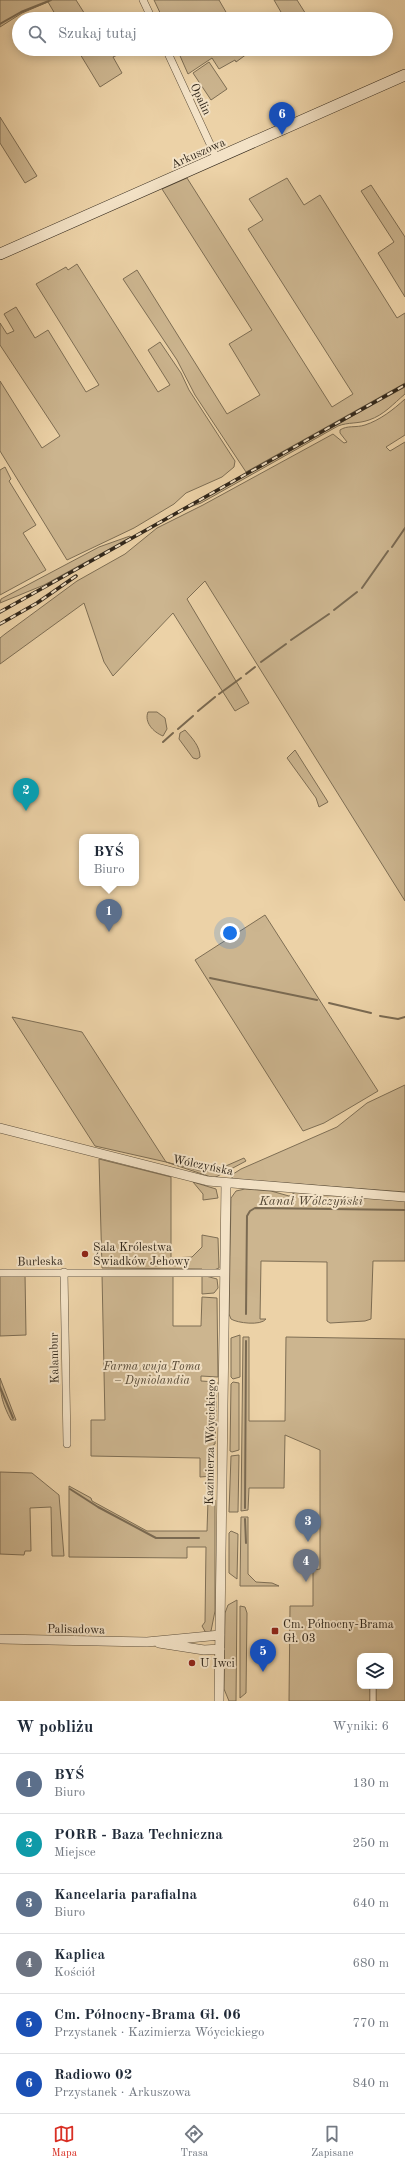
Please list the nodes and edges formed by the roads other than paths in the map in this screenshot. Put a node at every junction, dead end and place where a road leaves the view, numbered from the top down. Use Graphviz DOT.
graph roads {
  1 [pos="143,0"];
  2 [pos="149,12"];
  3 [pos="169,56"];
  4 [pos="405,75"];
  5 [pos="217,159"];
  6 [pos="0,254"];
  7 [pos="0,1128"];
  8 [pos="226,1183"];
  9 [pos="405,1197"];
  10 [pos="64,1272"];
  11 [pos="0,1273"];
  12 [pos="224,1273"];
  13 [pos="67,1444"];
  14 [pos="220,1636"];
  15 [pos="0,1639"];
  16 [pos="151,1642"];
  17 [pos="220,1649"];
  18 [pos="373,1689"];
  19 [pos="219,1701"];
  20 [pos="373,1701"];
  1 -- 2 [label="street"];
  3 -- 5 [label="street, Opalin"];
  4 -- 5 [label="main road, Arkuszowa"];
  5 -- 6 [label="main road, Arkuszowa"];
  7 -- 8 [label="street, Wólczyńska"];
  8 -- 9 [label="street, Wólczyńska"];
  8 -- 12 [label="street, Kazimierza Wóycickiego"];
  10 -- 11 [label="street, Burleska"];
  10 -- 12 [label="street, Burleska"];
  10 -- 13 [label="street, Kalambur"];
  12 -- 14 [label="street, Kazimierza Wóycickiego"];
  14 -- 16 [label="street, Palisadowa"];
  14 -- 17 [label="street, Kazimierza Wóycickiego"];
  15 -- 16 [label="street, Palisadowa"];
  16 -- 17 [label="street, Palisadowa"];
  17 -- 19 [label="street, Kazimierza Wóycickiego"];
  18 -- 20 [label="street"];
}
